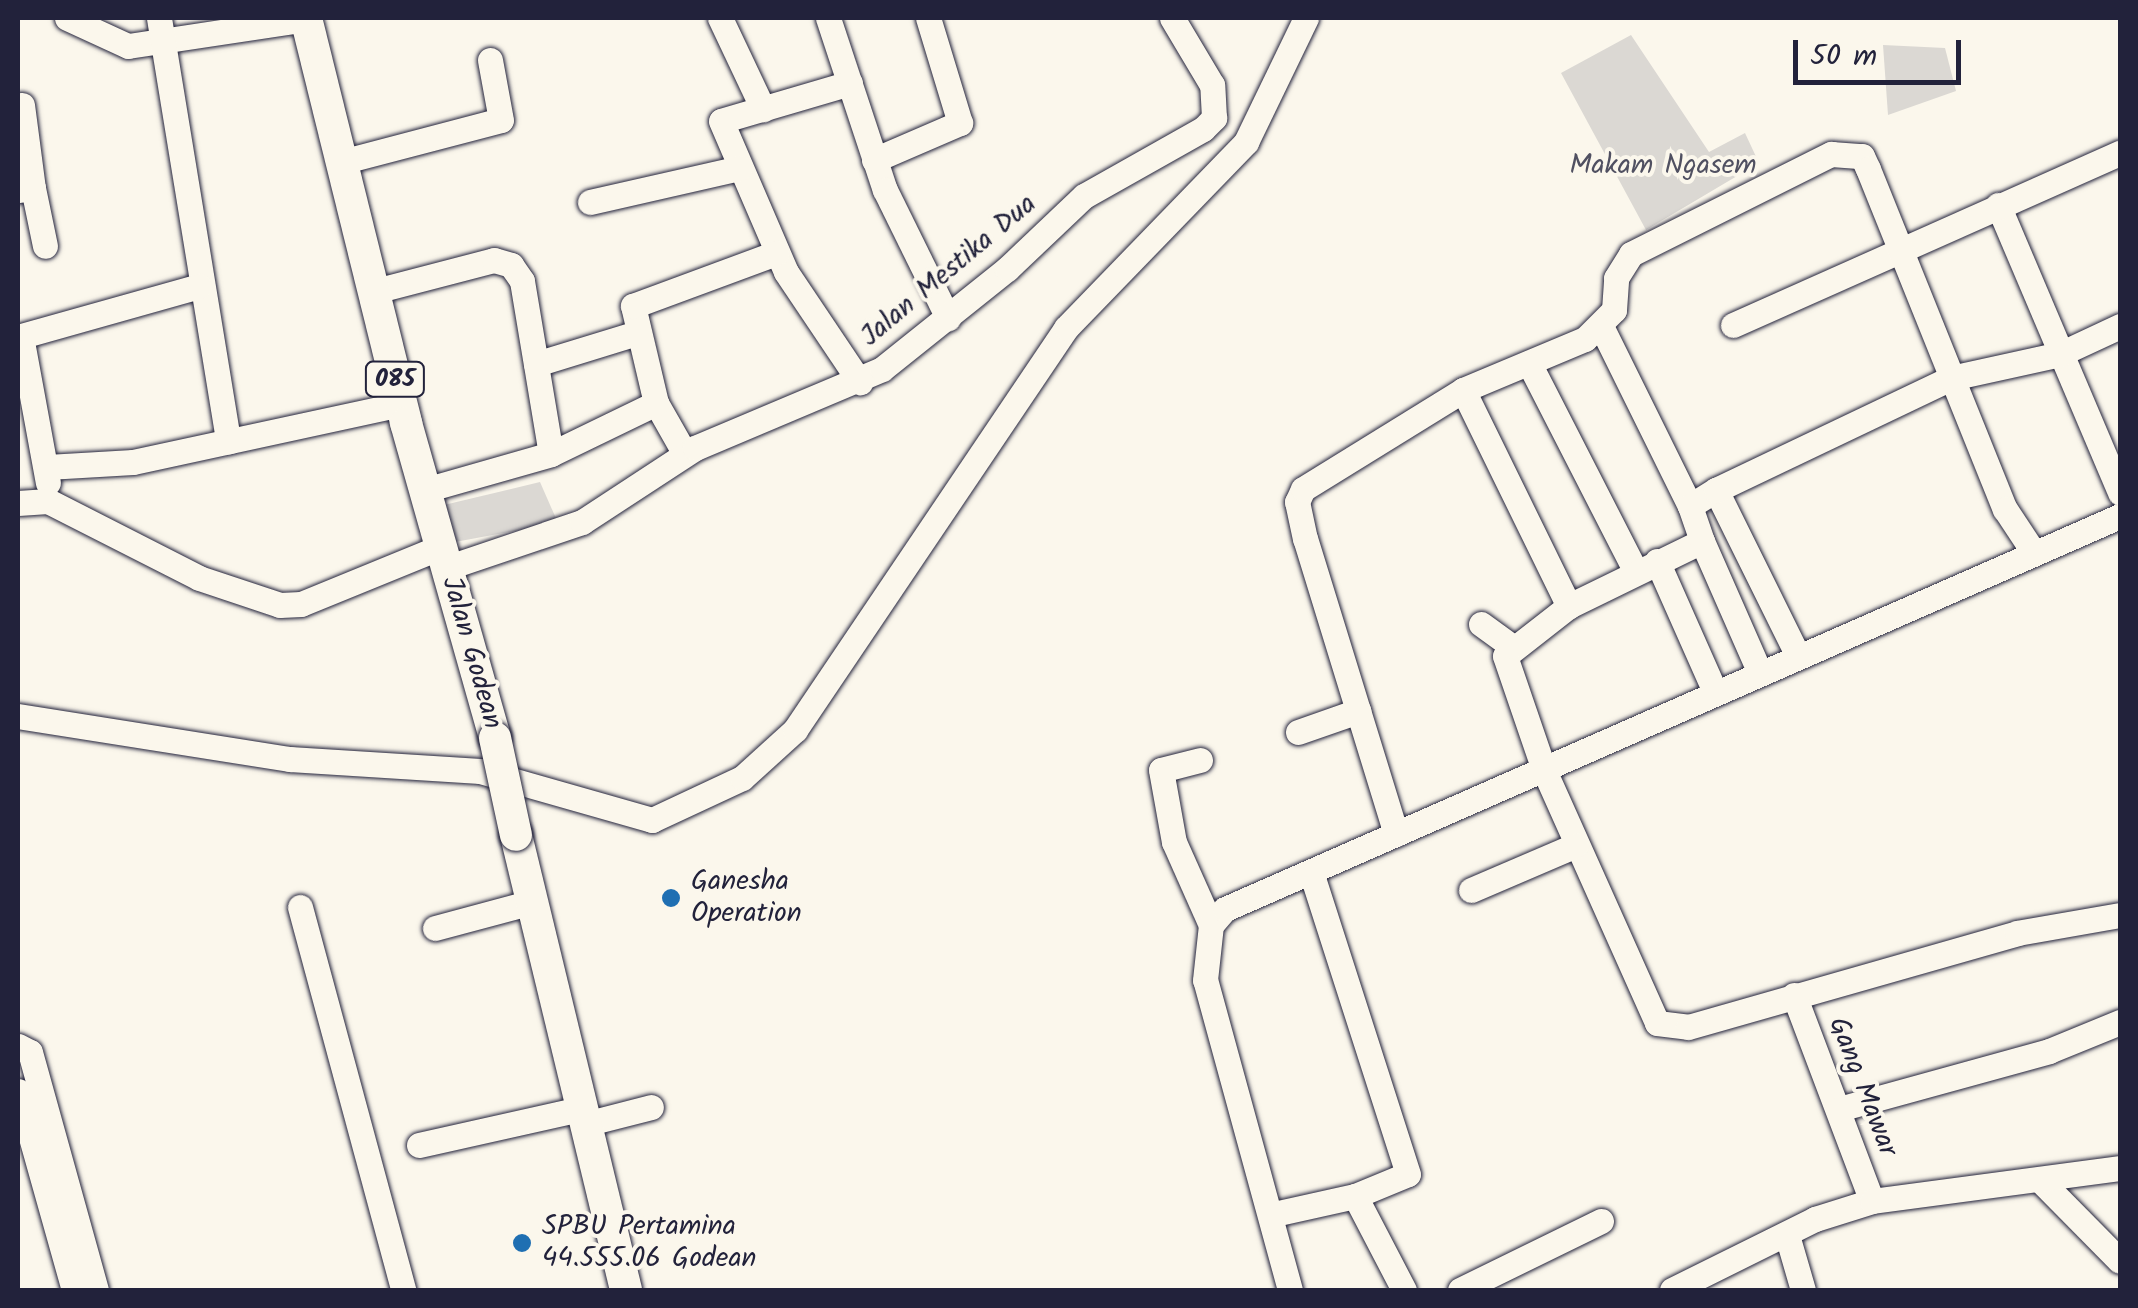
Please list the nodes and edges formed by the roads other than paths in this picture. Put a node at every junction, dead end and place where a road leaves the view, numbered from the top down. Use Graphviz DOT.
graph roads {
  1 [pos="66,18"];
  2 [pos="159,18"];
  3 [pos="306,18"];
  4 [pos="720,18"];
  5 [pos="828,18"];
  6 [pos="928,18"];
  7 [pos="1172,18"];
  8 [pos="1306,18"];
  9 [pos="164,44"];
  10 [pos="490,60"];
  11 [pos="850,83"];
  12 [pos="19,98"];
  13 [pos="763,110"];
  14 [pos="2120,153"];
  15 [pos="874,160"];
  16 [pos="342,162"];
  17 [pos="740,168"];
  18 [pos="25,189"];
  19 [pos="590,202"];
  20 [pos="1998,205"];
  21 [pos="46,246"];
  22 [pos="1903,246"];
  23 [pos="776,253"];
  24 [pos="199,286"];
  25 [pos="374,291"];
  26 [pos="948,318"];
  27 [pos="1733,325"];
  28 [pos="1602,326"];
  29 [pos="2120,326"];
  30 [pos="638,333"];
  31 [pos="19,337"];
  32 [pos="2060,354"];
  33 [pos="1529,363"];
  34 [pos="536,364"];
  35 [pos="1951,378"];
  36 [pos="860,382"];
  37 [pos="1463,390"];
  38 [pos="656,402"];
  39 [pos="401,404"];
  40 [pos="228,441"];
  41 [pos="551,454"];
  42 [pos="685,454"];
  43 [pos="48,487"];
  44 [pos="425,490"];
  45 [pos="1716,490"];
  46 [pos="2120,493"];
  47 [pos="18,503"];
  48 [pos="1690,506"];
  49 [pos="2120,516"];
  50 [pos="1702,541"];
  51 [pos="2034,553"];
  52 [pos="444,557"];
  53 [pos="1646,566"];
  54 [pos="1569,606"];
  55 [pos="1482,624"];
  56 [pos="1511,646"];
  57 [pos="1797,654"];
  58 [pos="1760,671"];
  59 [pos="1715,692"];
  60 [pos="1358,711"];
  61 [pos="18,716"];
  62 [pos="1298,732"];
  63 [pos="1200,760"];
  64 [pos="1544,770"];
  65 [pos="1396,834"];
  66 [pos="1576,846"];
  67 [pos="1311,872"];
  68 [pos="1471,890"];
  69 [pos="532,902"];
  70 [pos="300,907"];
  71 [pos="2120,915"];
  72 [pos="1211,924"];
  73 [pos="435,928"];
  74 [pos="1794,995"];
  75 [pos="2120,1022"];
  76 [pos="18,1046"];
  77 [pos="18,1091"];
  78 [pos="651,1108"];
  79 [pos="1839,1109"];
  80 [pos="582,1117"];
  81 [pos="419,1145"];
  82 [pos="2120,1168"];
  83 [pos="2041,1181"];
  84 [pos="1355,1196"];
  85 [pos="1872,1201"];
  86 [pos="1274,1214"];
  87 [pos="1601,1221"];
  88 [pos="1786,1236"];
  89 [pos="2120,1260"];
  90 [pos="74,1290"];
  91 [pos="96,1290"];
  92 [pos="404,1290"];
  93 [pos="626,1290"];
  94 [pos="1290,1290"];
  95 [pos="1404,1290"];
  96 [pos="1460,1290"];
  97 [pos="1672,1290"];
  98 [pos="1804,1290"];
  1 -- 9 [label="street"];
  2 -- 9 [label="street"];
  3 -- 9 [label="street"];
  3 -- 16 [label="main road, Jalan Godean / 085"];
  4 -- 13 [label="street"];
  5 -- 11 [label="street"];
  6 -- 15 [label="street"];
  7 -- 26 [label="street, Jalan Mestika Dua"];
  8 -- 61 [label="street"];
  9 -- 24 [label="street"];
  10 -- 16 [label="street"];
  11 -- 13 [label="street"];
  11 -- 15 [label="street"];
  12 -- 18 [label="street"];
  13 -- 17 [label="street"];
  14 -- 20 [label="street"];
  15 -- 26 [label="street"];
  16 -- 25 [label="main road, Jalan Godean / 085"];
  17 -- 19 [label="street"];
  17 -- 23 [label="street"];
  18 -- 21 [label="street"];
  20 -- 22 [label="street"];
  20 -- 32 [label="street"];
  22 -- 27 [label="street"];
  22 -- 28 [label="street"];
  22 -- 35 [label="street"];
  23 -- 30 [label="street"];
  23 -- 36 [label="street"];
  24 -- 31 [label="street"];
  24 -- 40 [label="street"];
  25 -- 34 [label="street"];
  25 -- 39 [label="main road, Jalan Godean / 085"];
  26 -- 36 [label="street, Jalan Mestika Dua"];
  28 -- 33 [label="street"];
  28 -- 48 [label="street"];
  29 -- 32 [label="street"];
  30 -- 34 [label="street"];
  30 -- 38 [label="street"];
  31 -- 43 [label="street"];
  32 -- 35 [label="street"];
  32 -- 46 [label="street"];
  33 -- 37 [label="street"];
  33 -- 53 [label="street"];
  34 -- 41 [label="street"];
  35 -- 45 [label="street"];
  35 -- 51 [label="street"];
  36 -- 42 [label="street, Jalan Mestika Dua"];
  37 -- 54 [label="street"];
  37 -- 60 [label="street"];
  38 -- 41 [label="street"];
  38 -- 42 [label="street"];
  39 -- 40 [label="street"];
  39 -- 44 [label="main road, Jalan Godean / 085"];
  40 -- 43 [label="street"];
  41 -- 44 [label="street"];
  42 -- 52 [label="street, Jalan Mestika Dua"];
  43 -- 47 [label="street"];
  43 -- 52 [label="street, Jalan Mestika Dua"];
  44 -- 52 [label="main road, Jalan Godean / 085"];
  45 -- 48 [label="street"];
  45 -- 57 [label="street"];
  48 -- 50 [label="street"];
  49 -- 51 [label="street"];
  50 -- 53 [label="street"];
  50 -- 58 [label="street"];
  51 -- 57 [label="street"];
  52 -- 69 [label="main road, Jalan Godean / 085, bridge"];
  53 -- 54 [label="street"];
  53 -- 59 [label="street"];
  54 -- 56 [label="street"];
  55 -- 56 [label="street"];
  56 -- 64 [label="street"];
  57 -- 58 [label="street"];
  58 -- 59 [label="street"];
  59 -- 64 [label="street"];
  60 -- 62 [label="street"];
  60 -- 65 [label="street"];
  63 -- 72 [label="street"];
  64 -- 65 [label="street"];
  64 -- 66 [label="street"];
  65 -- 67 [label="street"];
  66 -- 68 [label="street"];
  66 -- 74 [label="street"];
  67 -- 72 [label="street"];
  67 -- 84 [label="street"];
  69 -- 73 [label="street"];
  69 -- 80 [label="main road, Jalan Godean / 085"];
  70 -- 92 [label="street"];
  71 -- 74 [label="street"];
  72 -- 86 [label="street"];
  74 -- 79 [label="street, Gang Mawar"];
  75 -- 79 [label="street"];
  76 -- 91 [label="street"];
  77 -- 90 [label="street"];
  78 -- 80 [label="street"];
  79 -- 85 [label="street, Gang Mawar"];
  80 -- 81 [label="street"];
  80 -- 93 [label="main road, Jalan Godean / 085"];
  82 -- 83 [label="street"];
  83 -- 85 [label="street"];
  83 -- 89 [label="street"];
  84 -- 86 [label="street"];
  84 -- 95 [label="street"];
  85 -- 88 [label="street"];
  86 -- 94 [label="street"];
  87 -- 96 [label="street"];
  88 -- 97 [label="street"];
  88 -- 98 [label="street"];
}
